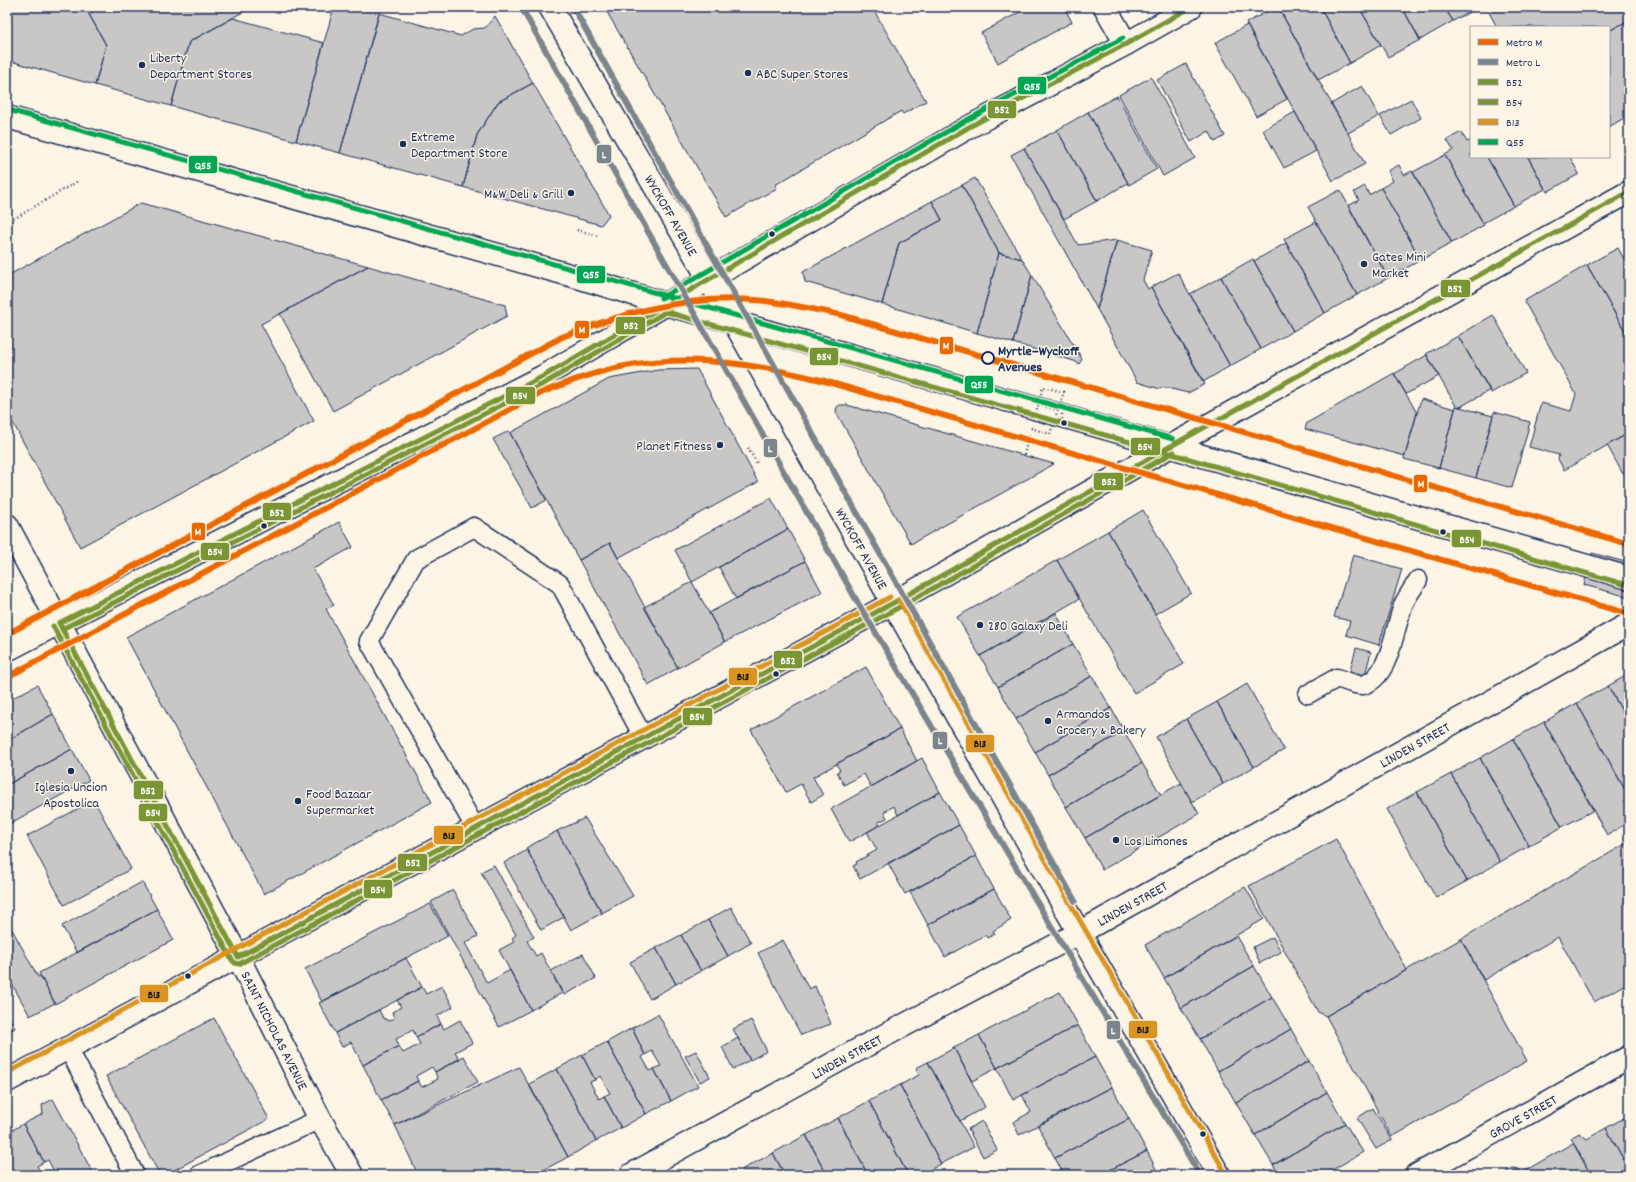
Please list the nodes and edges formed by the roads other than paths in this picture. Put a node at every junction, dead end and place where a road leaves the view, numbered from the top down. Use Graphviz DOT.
graph roads {
  1 [pos="550,7"];
  2 [pos="1105,7"];
  3 [pos="1191,7"];
  4 [pos="1126,44"];
  5 [pos="7,117"];
  6 [pos="1629,192"];
  7 [pos="709,279"];
  8 [pos="665,304"];
  9 [pos="734,322"];
  10 [pos="1171,446"];
  11 [pos="7,525"];
  12 [pos="1629,578"];
  13 [pos="1418,580"];
  14 [pos="893,603"];
  15 [pos="58,623"];
  16 [pos="1629,624"];
  17 [pos="7,650"];
  18 [pos="1308,694"];
  19 [pos="644,738"];
  20 [pos="476,829"];
  21 [pos="1079,933"];
  22 [pos="238,957"];
  23 [pos="68,1048"];
  24 [pos="1629,1057"];
  25 [pos="7,1081"];
  26 [pos="320,1119"];
  27 [pos="135,1175"];
  28 [pos="199,1175"];
  29 [pos="352,1175"];
  30 [pos="631,1175"];
  31 [pos="1219,1175"];
  32 [pos="1417,1175"];
  1 -- 7 [label="street, WYCKOFF AVENUE"];
  2 -- 4 [label="street"];
  3 -- 4 [label="street"];
  4 -- 7 [label="street"];
  5 -- 8 [label="street"];
  6 -- 10 [label="street"];
  7 -- 8 [label="street"];
  7 -- 9 [label="street, WYCKOFF AVENUE"];
  8 -- 9 [label="street"];
  8 -- 15 [label="street"];
  9 -- 10 [label="street"];
  9 -- 14 [label="street, WYCKOFF AVENUE"];
  10 -- 12 [label="street"];
  10 -- 14 [label="street"];
  11 -- 15 [label="street, SAINT NICHOLAS AVENUE"];
  13 -- 18 [label="lane"];
  14 -- 19 [label="street"];
  14 -- 21 [label="street, WYCKOFF AVENUE"];
  15 -- 17 [label="street"];
  15 -- 22 [label="street, SAINT NICHOLAS AVENUE"];
  16 -- 21 [label="street, LINDEN STREET"];
  19 -- 20 [label="street"];
  19 -- 20 [label="lane"];
  20 -- 22 [label="street"];
  21 -- 30 [label="street, LINDEN STREET"];
  21 -- 31 [label="street, WYCKOFF AVENUE"];
  22 -- 23 [label="street"];
  22 -- 26 [label="street, SAINT NICHOLAS AVENUE"];
  23 -- 25 [label="street"];
  23 -- 27 [label="lane"];
  24 -- 32 [label="street, GROVE STREET"];
  26 -- 28 [label="lane"];
  26 -- 29 [label="street, SAINT NICHOLAS AVENUE"];
}
